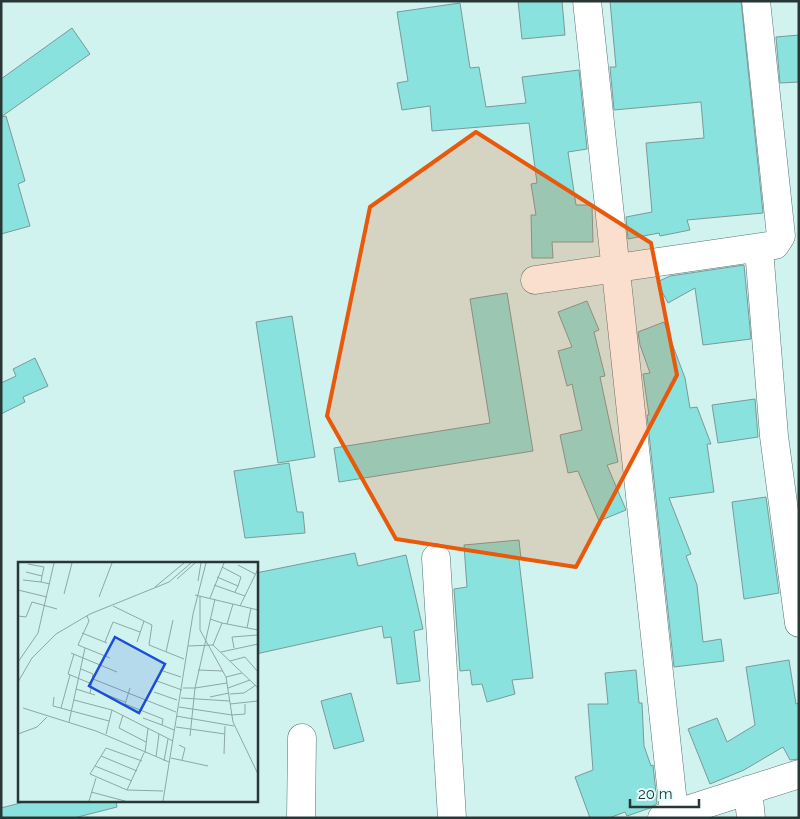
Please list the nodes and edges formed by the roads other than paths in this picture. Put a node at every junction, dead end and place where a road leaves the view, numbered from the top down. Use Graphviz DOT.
graph roads {
  1 [pos="587,1"];
  2 [pos="756,1"];
  3 [pos="759,249"];
  4 [pos="615,268"];
  5 [pos="535,280"];
  6 [pos="436,558"];
  7 [pos="799,623"];
  8 [pos="302,738"];
  9 [pos="799,774"];
  10 [pos="748,790"];
  11 [pos="668,815"];
  12 [pos="301,818"];
  13 [pos="452,818"];
  14 [pos="751,818"];
  1 -- 4 [label="street"];
  2 -- 3 [label="street"];
  3 -- 4 [label="street"];
  3 -- 7 [label="street"];
  4 -- 5 [label="street"];
  4 -- 11 [label="street"];
  6 -- 13 [label="street"];
  8 -- 12 [label="street"];
  9 -- 10 [label="street"];
  10 -- 11 [label="street"];
  10 -- 14 [label="street"];
}
